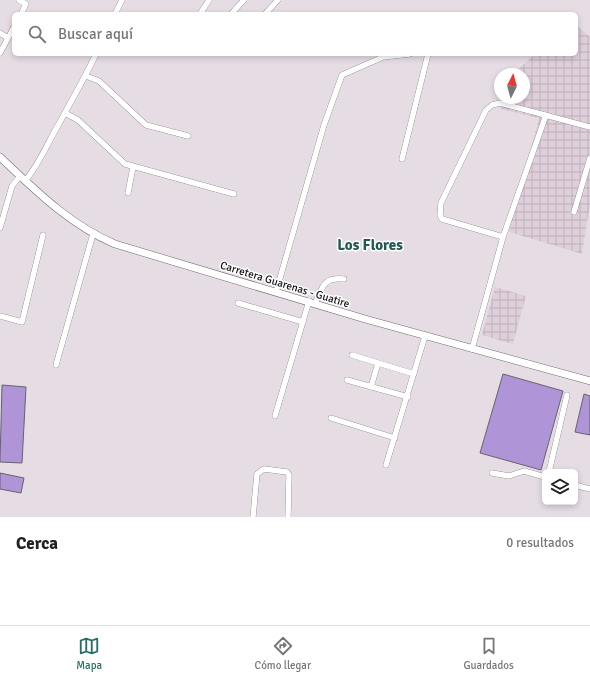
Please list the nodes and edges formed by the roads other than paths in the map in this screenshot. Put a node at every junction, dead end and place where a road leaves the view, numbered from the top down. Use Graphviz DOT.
graph roads {
  1 [pos="19,0"];
  2 [pos="122,0"];
  3 [pos="209,0"];
  4 [pos="244,0"];
  5 [pos="278,0"];
  6 [pos="22,12"];
  7 [pos="117,12"];
  8 [pos="201,12"];
  9 [pos="233,12"];
  10 [pos="267,12"];
  11 [pos="12,31"];
  12 [pos="0,33"];
  13 [pos="8,38"];
  14 [pos="1,50"];
  15 [pos="95,56"];
  16 [pos="392,56"];
  17 [pos="428,56"];
  18 [pos="86,76"];
  19 [pos="65,114"];
  20 [pos="546,115"];
  21 [pos="590,127"];
  22 [pos="188,136"];
  23 [pos="0,157"];
  24 [pos="590,158"];
  25 [pos="402,159"];
  26 [pos="133,167"];
  27 [pos="23,178"];
  28 [pos="128,193"];
  29 [pos="234,194"];
  30 [pos="574,212"];
  31 [pos="0,228"];
  32 [pos="93,234"];
  33 [pos="43,235"];
  34 [pos="503,237"];
  35 [pos="344,279"];
  36 [pos="276,292"];
  37 [pos="238,303"];
  38 [pos="312,303"];
  39 [pos="0,316"];
  40 [pos="303,322"];
  41 [pos="425,336"];
  42 [pos="472,349"];
  43 [pos="352,355"];
  44 [pos="378,363"];
  45 [pos="56,365"];
  46 [pos="414,374"];
  47 [pos="347,380"];
  48 [pos="590,382"];
  49 [pos="371,387"];
  50 [pos="567,395"];
  51 [pos="408,397"];
  52 [pos="276,416"];
  53 [pos="331,418"];
  54 [pos="395,438"];
  55 [pos="386,466"];
  56 [pos="550,469"];
  57 [pos="492,473"];
  58 [pos="542,475"];
  59 [pos="578,486"];
  60 [pos="590,489"];
  61 [pos="253,517"];
  62 [pos="288,517"];
  1 -- 6 [label="street"];
  2 -- 7 [label="street"];
  3 -- 8 [label="street"];
  4 -- 9 [label="street"];
  5 -- 10 [label="street"];
  11 -- 13 [label="street"];
  12 -- 13 [label="street"];
  13 -- 14 [label="street"];
  15 -- 18 [label="street"];
  16 -- 36 [label="street"];
  17 -- 25 [label="street"];
  18 -- 19 [label="street"];
  18 -- 22 [label="street"];
  19 -- 26 [label="street"];
  19 -- 27 [label="street"];
  20 -- 21 [label="street"];
  20 -- 34 [label="street"];
  20 -- 34 [label="street"];
  23 -- 27 [label="main road, Carretera Guarenas - Guatire"];
  24 -- 30 [label="street"];
  26 -- 28 [label="street"];
  26 -- 29 [label="street"];
  27 -- 31 [label="street"];
  27 -- 32 [label="main road, Carretera Guarenas - Guatire"];
  32 -- 36 [label="main road, Carretera Guarenas - Guatire"];
  32 -- 45 [label="street"];
  33 -- 39 [label="street"];
  34 -- 42 [label="street"];
  35 -- 38 [label="street"];
  36 -- 38 [label="main road, Carretera Guarenas - Guatire"];
  37 -- 40 [label="street"];
  38 -- 40 [label="street"];
  38 -- 41 [label="main road, Carretera Guarenas - Guatire"];
  40 -- 52 [label="street"];
  41 -- 42 [label="main road, Carretera Guarenas - Guatire"];
  41 -- 46 [label="street"];
  42 -- 48 [label="main road, Carretera Guarenas - Guatire"];
  43 -- 44 [label="street"];
  44 -- 46 [label="street"];
  44 -- 49 [label="street"];
  46 -- 51 [label="street"];
  47 -- 49 [label="street"];
  49 -- 51 [label="street"];
  50 -- 56 [label="street"];
  51 -- 54 [label="street"];
  53 -- 54 [label="street"];
  54 -- 55 [label="street"];
  57 -- 58 [label="street"];
  59 -- 60 [label="street"];
  61 -- 62 [label="street"];
}
